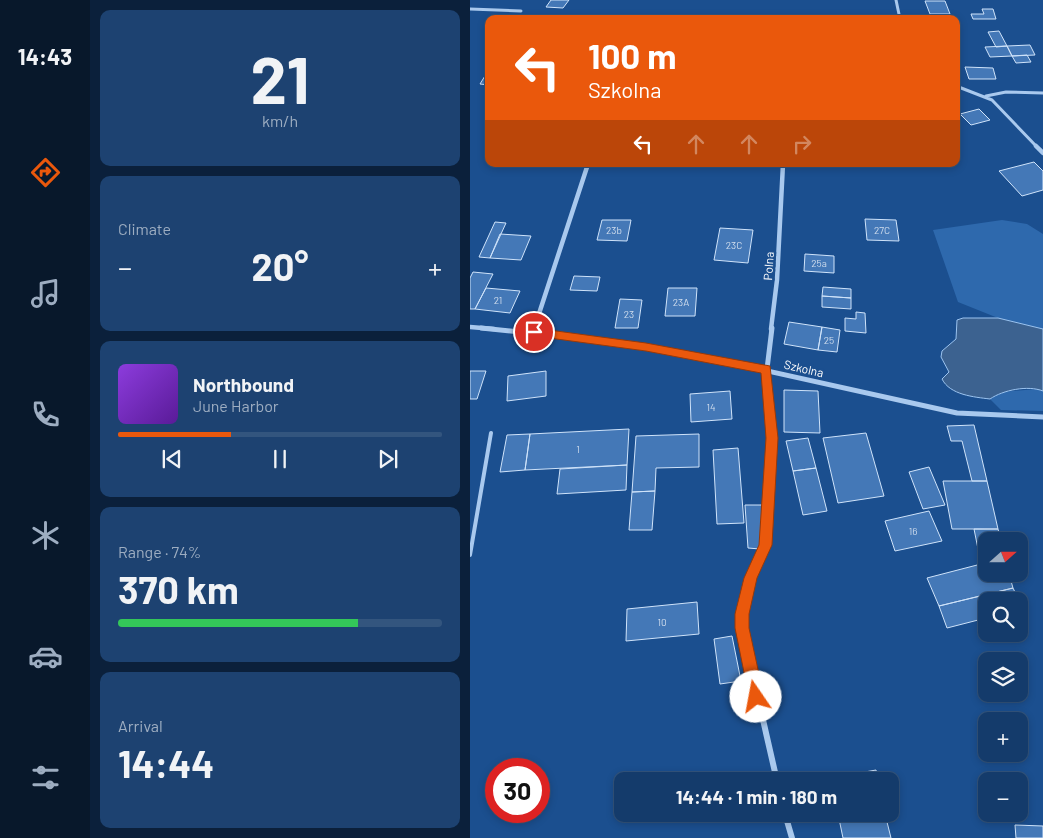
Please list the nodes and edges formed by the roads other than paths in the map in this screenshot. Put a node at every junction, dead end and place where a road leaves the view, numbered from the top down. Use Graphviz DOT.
graph roads {
  1 [pos="896,0"];
  2 [pos="470,9"];
  3 [pos="521,11"];
  4 [pos="899,15"];
  5 [pos="960,87"];
  6 [pos="1043,93"];
  7 [pos="986,96"];
  8 [pos="1043,153"];
  9 [pos="587,167"];
  10 [pos="783,167"];
  11 [pos="470,327"];
  12 [pos="534,332"];
  13 [pos="767,369"];
  14 [pos="1043,416"];
  15 [pos="490,433"];
  16 [pos="470,555"];
  17 [pos="775,772"];
  18 [pos="787,822"];
  19 [pos="792,838"];
  1 -- 4 [label="street"];
  2 -- 3 [label="street"];
  5 -- 7 [label="street"];
  6 -- 7 [label="street"];
  7 -- 8 [label="street"];
  9 -- 12 [label="street"];
  10 -- 13 [label="street, Polna"];
  11 -- 12 [label="street, Szkolna"];
  12 -- 13 [label="street, Szkolna"];
  13 -- 14 [label="street, Szkolna"];
  13 -- 17 [label="street, Polna"];
  15 -- 16 [label="lane"];
  18 -- 19 [label="street"];
}
